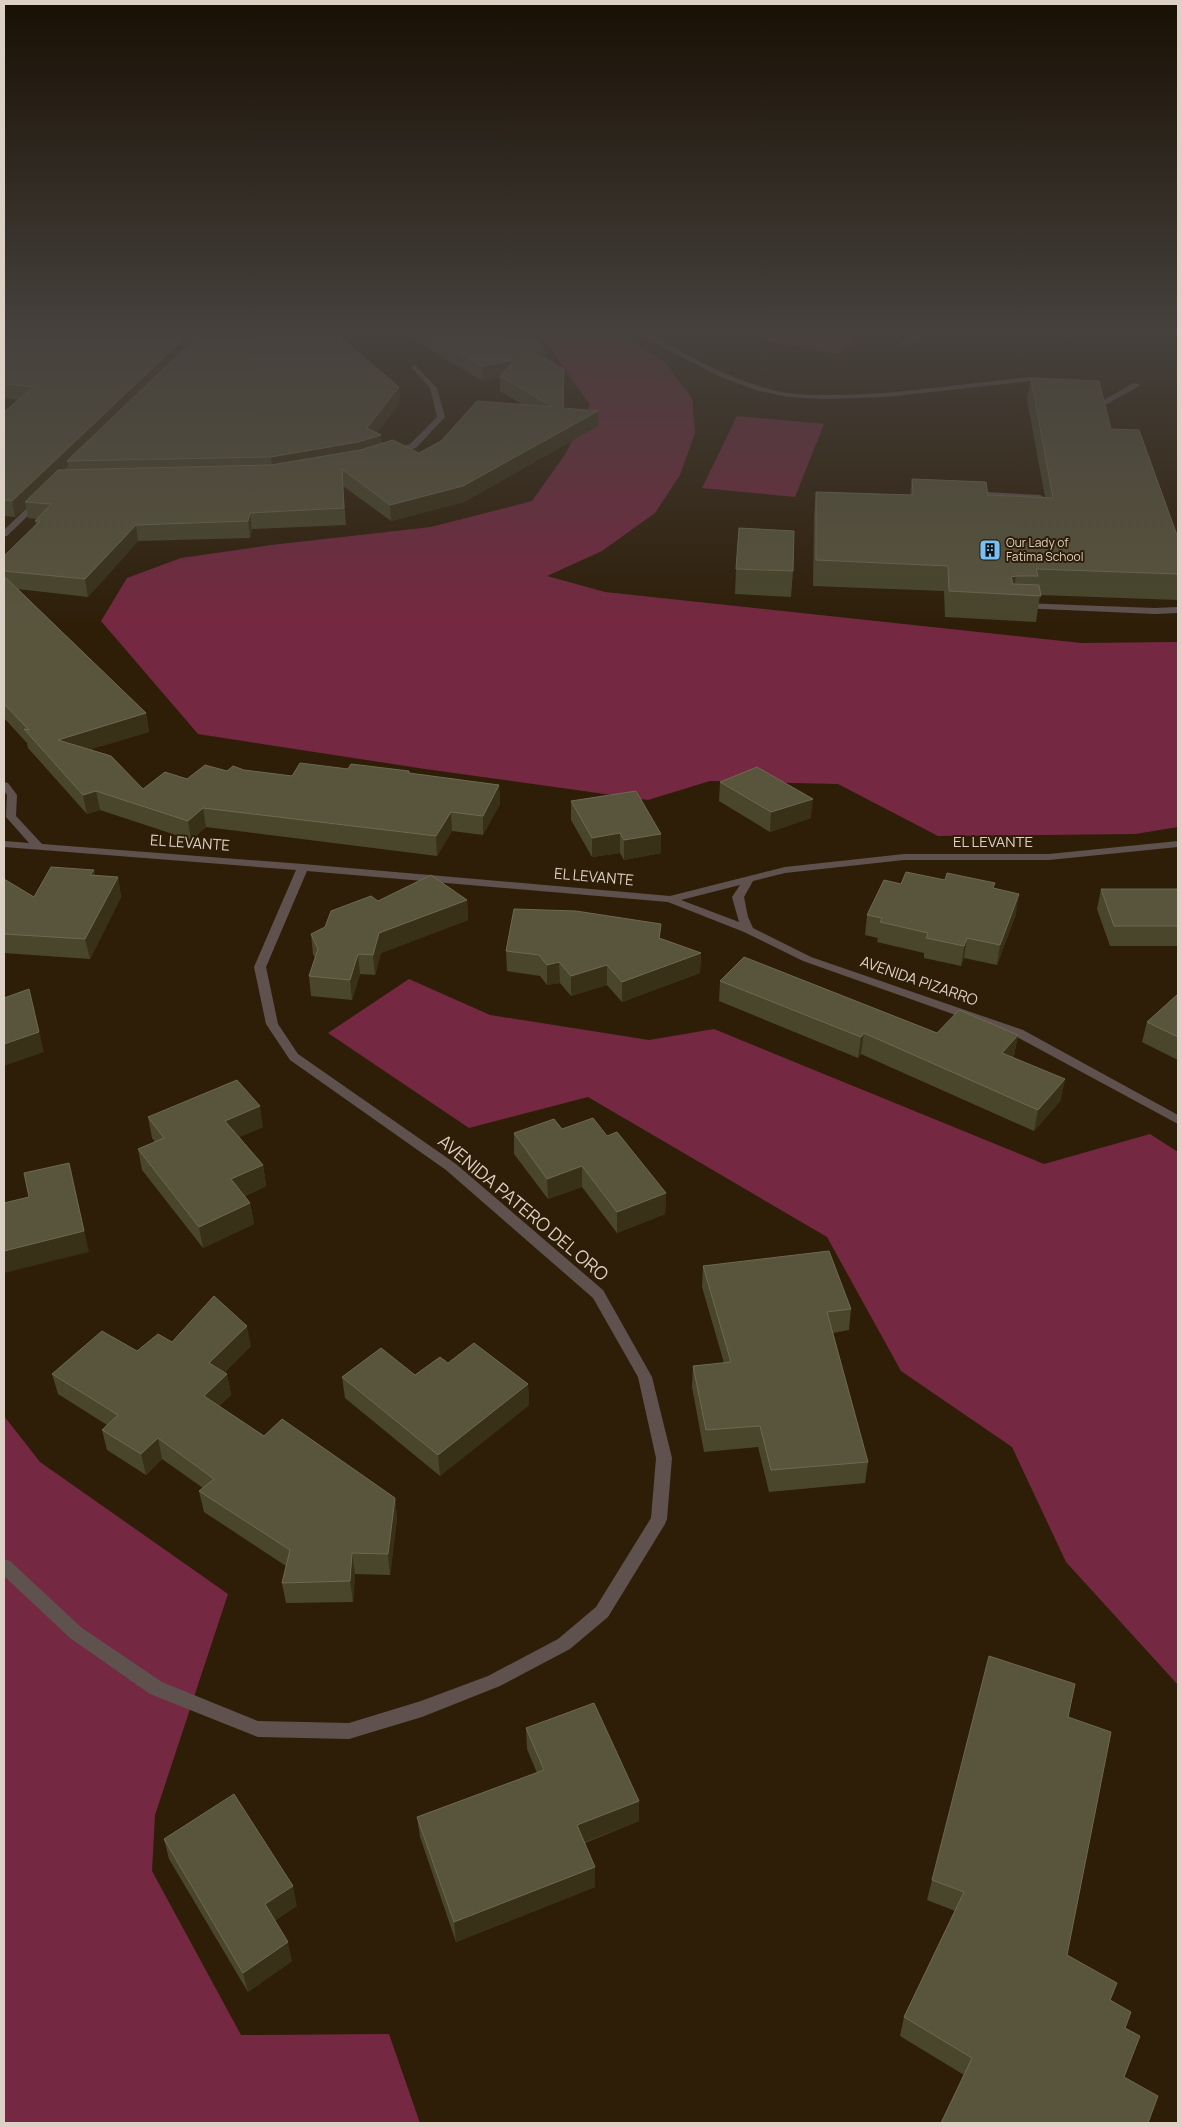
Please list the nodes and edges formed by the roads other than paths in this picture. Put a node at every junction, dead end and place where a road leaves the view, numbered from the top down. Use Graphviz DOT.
graph roads {
  1 [pos="429,429"];
  2 [pos="387,454"];
  3 [pos="961,493"];
  4 [pos="45,495"];
  5 [pos="1040,497"];
  6 [pos="4,534"];
  7 [pos="1012,606"];
  8 [pos="1178,610"];
  9 [pos="4,785"];
  10 [pos="4,844"];
  11 [pos="1178,844"];
  12 [pos="40,848"];
  13 [pos="303,867"];
  14 [pos="750,878"];
  15 [pos="670,899"];
  16 [pos="748,930"];
  17 [pos="1178,1120"];
  18 [pos="4,1566"];
  1 -- 2 [label="street"];
  3 -- 5 [label="street"];
  4 -- 6 [label="street"];
  7 -- 8 [label="street"];
  9 -- 12 [label="street"];
  10 -- 12 [label="street, EL LEVANTE"];
  11 -- 14 [label="street, EL LEVANTE"];
  12 -- 13 [label="street, EL LEVANTE"];
  13 -- 15 [label="street, EL LEVANTE"];
  13 -- 18 [label="street, AVENIDA PATERO DEL ORO"];
  14 -- 15 [label="street, EL LEVANTE"];
  14 -- 16 [label="street"];
  15 -- 16 [label="street, AVENIDA PIZARRO"];
  16 -- 17 [label="street, AVENIDA PIZARRO"];
}
